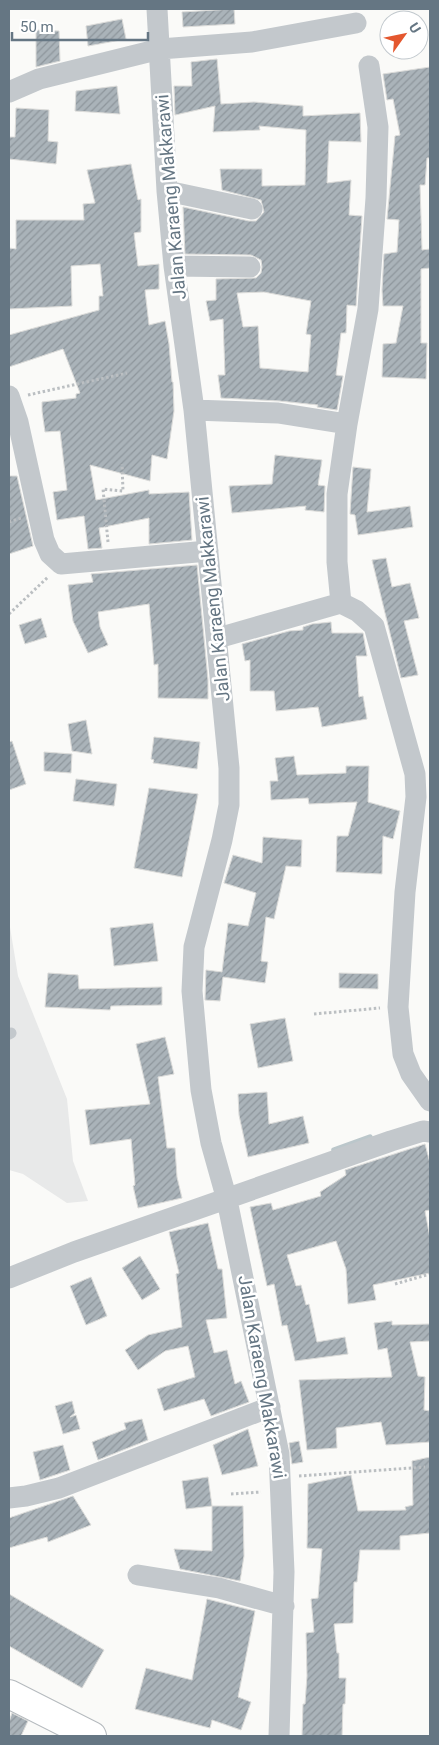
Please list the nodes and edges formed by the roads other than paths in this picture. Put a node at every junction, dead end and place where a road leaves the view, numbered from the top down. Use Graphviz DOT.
graph roads {
  1 [pos="157,9"];
  2 [pos="356,23"];
  3 [pos="160,49"];
  4 [pos="370,66"];
  5 [pos="9,92"];
  6 [pos="167,191"];
  7 [pos="252,209"];
  8 [pos="174,266"];
  9 [pos="250,267"];
  10 [pos="9,397"];
  11 [pos="194,410"];
  12 [pos="348,424"];
  13 [pos="208,551"];
  14 [pos="341,603"];
  15 [pos="218,638"];
  16 [pos="430,1102"];
  17 [pos="430,1132"];
  18 [pos="225,1194"];
  19 [pos="9,1278"];
  20 [pos="270,1407"];
  21 [pos="9,1498"];
  22 [pos="138,1575"];
  23 [pos="284,1606"];
  24 [pos="9,1694"];
  25 [pos="86,1735"];
  26 [pos="279,1736"];
  1 -- 3 [label="street, Jalan Karaeng Makkarawi"];
  2 -- 3 [label="street"];
  3 -- 5 [label="street"];
  3 -- 6 [label="street, Jalan Karaeng Makkarawi"];
  4 -- 12 [label="street"];
  6 -- 7 [label="street"];
  6 -- 8 [label="street, Jalan Karaeng Makkarawi"];
  8 -- 9 [label="street"];
  8 -- 11 [label="street, Jalan Karaeng Makkarawi"];
  10 -- 13 [label="street"];
  11 -- 12 [label="street"];
  11 -- 13 [label="street, Jalan Karaeng Makkarawi"];
  12 -- 14 [label="street"];
  13 -- 15 [label="street, Jalan Karaeng Makkarawi"];
  14 -- 15 [label="street"];
  14 -- 16 [label="street"];
  15 -- 18 [label="street, Jalan Karaeng Makkarawi"];
  17 -- 18 [label="street"];
  18 -- 19 [label="street"];
  18 -- 20 [label="street, Jalan Karaeng Makkarawi"];
  20 -- 21 [label="street"];
  20 -- 23 [label="street, Jalan Karaeng Makkarawi"];
  22 -- 23 [label="street"];
  23 -- 26 [label="street, Jalan Karaeng Makkarawi"];
  24 -- 25 [label="main road"];
}
